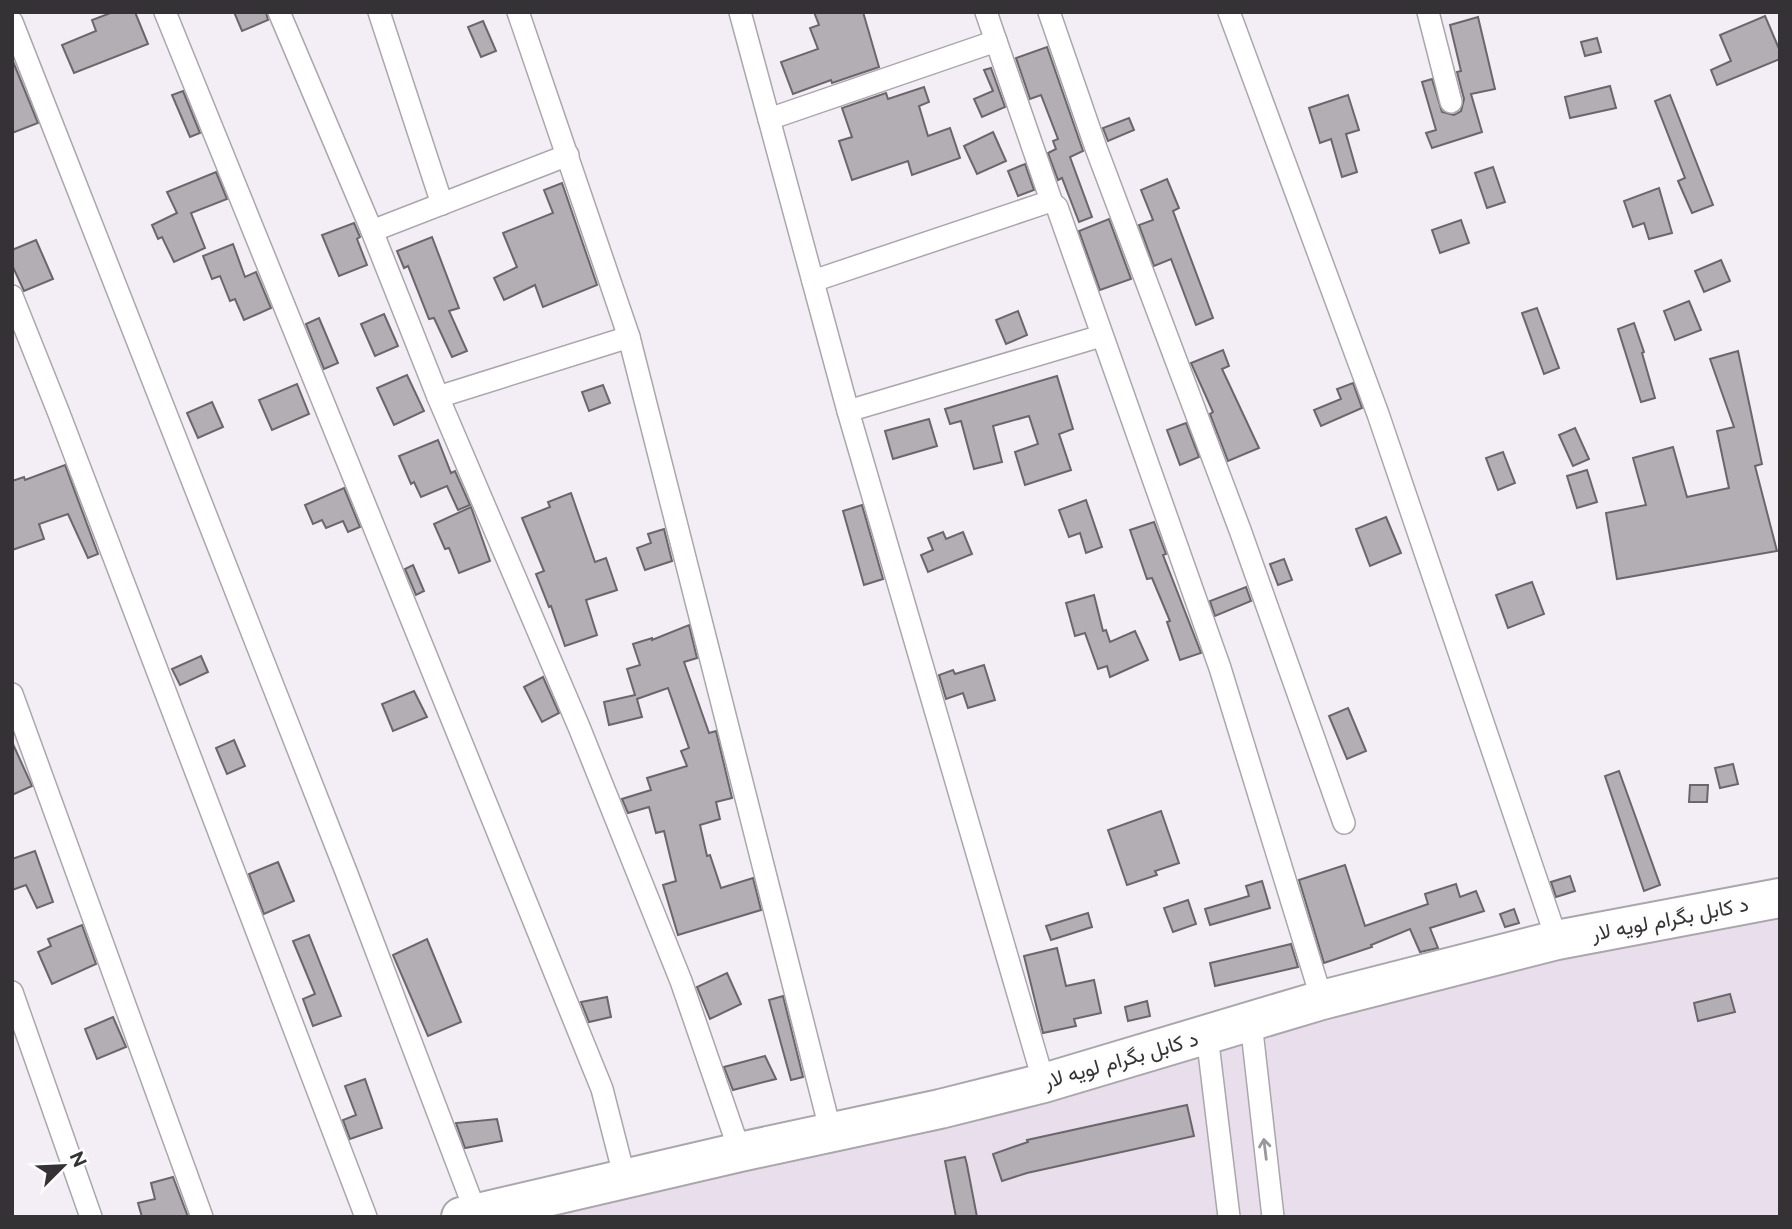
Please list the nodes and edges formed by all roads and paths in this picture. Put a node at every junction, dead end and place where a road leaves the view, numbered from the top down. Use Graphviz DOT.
graph roads {
  1 [pos="165,12"];
  2 [pos="279,12"];
  3 [pos="379,12"];
  4 [pos="518,12"];
  5 [pos="740,12"];
  6 [pos="986,12"];
  7 [pos="1049,12"];
  8 [pos="1229,12"];
  9 [pos="1428,12"];
  10 [pos="12,22"];
  11 [pos="996,41"];
  12 [pos="1451,102"];
  13 [pos="769,119"];
  14 [pos="568,155"];
  15 [pos="1052,203"];
  16 [pos="442,204"];
  17 [pos="372,231"];
  18 [pos="813,281"];
  19 [pos="12,296"];
  20 [pos="1101,336"];
  21 [pos="629,337"];
  22 [pos="438,397"];
  23 [pos="848,411"];
  24 [pos="12,694"];
  25 [pos="1344,823"];
  26 [pos="1780,898"];
  27 [pos="1557,940"];
  28 [pos="12,992"];
  29 [pos="1322,1000"];
  30 [pos="1251,1022"];
  31 [pos="1208,1035"];
  32 [pos="1044,1083"];
  33 [pos="831,1133"];
  34 [pos="740,1152"];
  35 [pos="625,1179"];
  36 [pos="468,1215"];
  37 [pos="91,1217"];
  38 [pos="202,1217"];
  39 [pos="366,1217"];
  40 [pos="1229,1217"];
  41 [pos="1273,1217"];
  1 -- 35 [label="street"];
  2 -- 17 [label="street"];
  3 -- 16 [label="street"];
  4 -- 14 [label="street"];
  5 -- 13 [label="street"];
  6 -- 11 [label="street"];
  7 -- 25 [label="street"];
  8 -- 27 [label="street"];
  9 -- 12 [label="street"];
  10 -- 36 [label="street"];
  11 -- 13 [label="street"];
  11 -- 15 [label="street"];
  13 -- 18 [label="street"];
  14 -- 16 [label="street"];
  14 -- 21 [label="street"];
  15 -- 18 [label="street"];
  15 -- 20 [label="street"];
  16 -- 17 [label="street"];
  17 -- 22 [label="street"];
  18 -- 23 [label="street"];
  19 -- 39 [label="street"];
  20 -- 23 [label="street"];
  20 -- 29 [label="street"];
  21 -- 22 [label="street"];
  21 -- 33 [label="street"];
  22 -- 34 [label="street"];
  23 -- 32 [label="street"];
  24 -- 38 [label="street"];
  26 -- 27 [label="highway, د کابل بگرام لویه لار"];
  27 -- 29 [label="highway, د کابل بگرام لویه لار"];
  28 -- 37 [label="street"];
  29 -- 30 [label="highway, د کابل بگرام لویه لار"];
  30 -- 31 [label="highway, د کابل بگرام لویه لار"];
  41 -- 30 [label="street, one-way"];
  31 -- 32 [label="highway, د کابل بگرام لویه لار"];
  31 -- 40 [label="street"];
  32 -- 33 [label="highway, د کابل بگرام لویه لار"];
  33 -- 34 [label="highway, د کابل بگرام لویه لار"];
  34 -- 35 [label="highway, د کابل بگرام لویه لار"];
  35 -- 36 [label="highway, د کابل بگرام لویه لار"];
}
